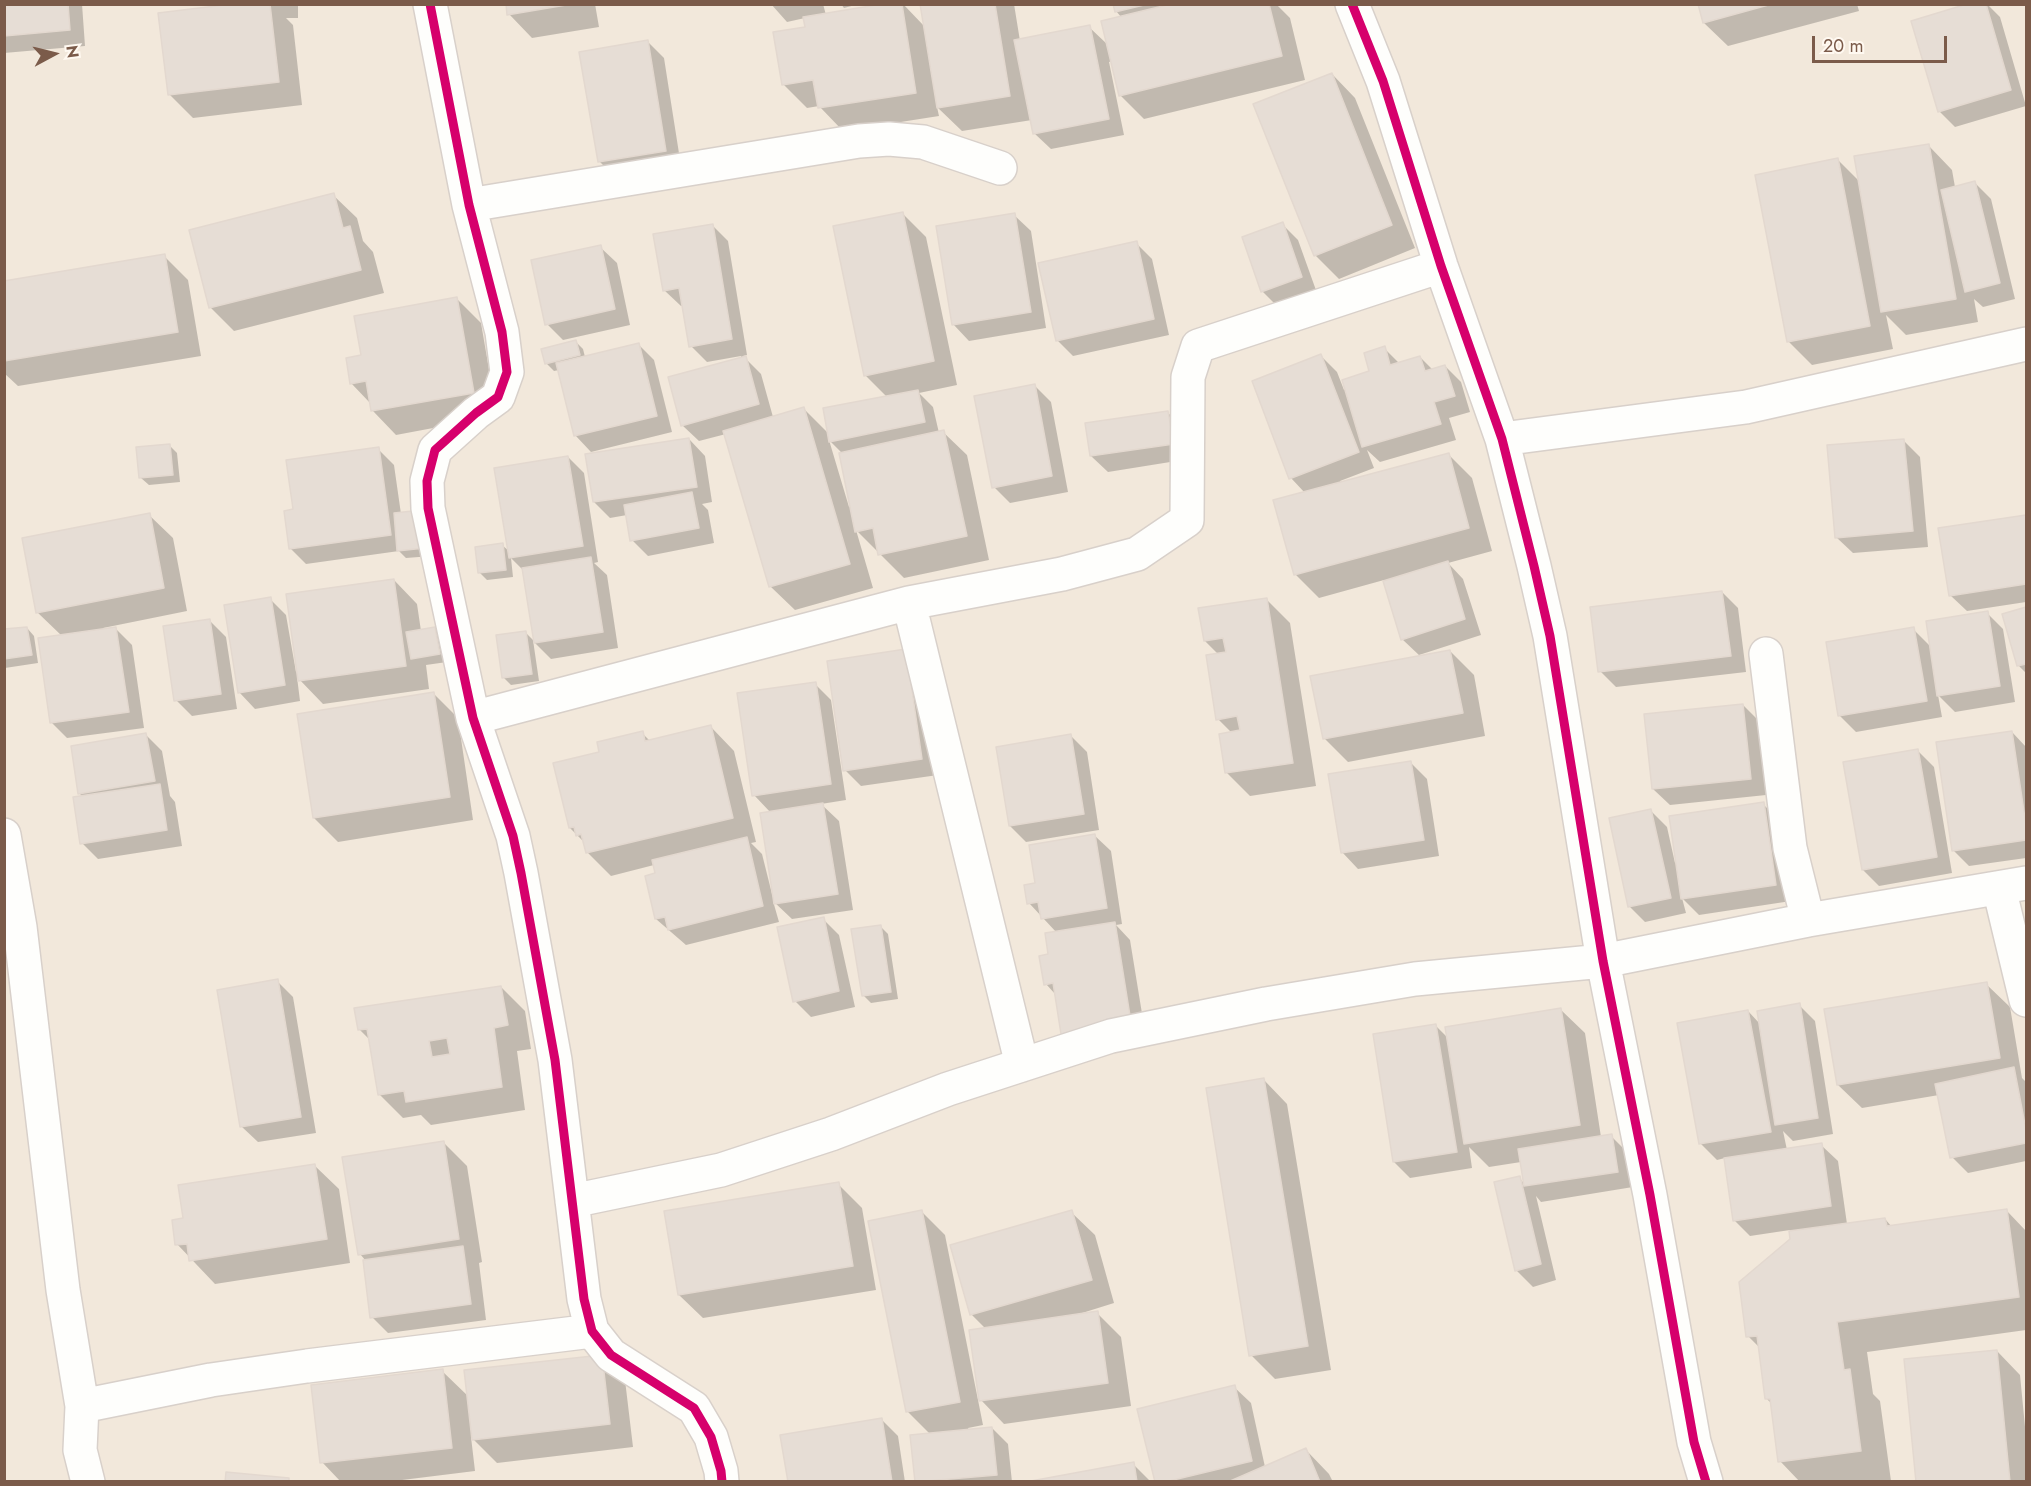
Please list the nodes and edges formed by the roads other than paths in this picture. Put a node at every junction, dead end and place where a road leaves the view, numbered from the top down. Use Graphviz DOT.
graph roads {
  1 [pos="430,4"];
  2 [pos="1352,4"];
  3 [pos="1000,168"];
  4 [pos="470,205"];
  5 [pos="1441,266"];
  6 [pos="2026,344"];
  7 [pos="1502,440"];
  8 [pos="909,603"];
  9 [pos="1766,654"];
  10 [pos="473,718"];
  11 [pos="4,835"];
  12 [pos="2013,886"];
  13 [pos="1808,920"];
  14 [pos="12,928"];
  15 [pos="1603,962"];
  16 [pos="2026,1000"];
  17 [pos="1022,1065"];
  18 [pos="572,1201"];
  19 [pos="592,1331"];
  20 [pos="82,1406"];
  21 [pos="88,1482"];
  22 [pos="722,1482"];
  23 [pos="1706,1482"];
  1 -- 4 [label="street"];
  2 -- 5 [label="street"];
  3 -- 4 [label="street"];
  4 -- 10 [label="street"];
  5 -- 7 [label="street"];
  5 -- 8 [label="street"];
  6 -- 7 [label="street"];
  7 -- 15 [label="street"];
  8 -- 10 [label="street"];
  8 -- 17 [label="street"];
  9 -- 13 [label="street"];
  10 -- 18 [label="street"];
  11 -- 14 [label="street"];
  12 -- 13 [label="street"];
  12 -- 16 [label="street"];
  13 -- 15 [label="street"];
  14 -- 20 [label="street"];
  15 -- 17 [label="street"];
  15 -- 23 [label="street"];
  17 -- 18 [label="street"];
  18 -- 19 [label="street"];
  19 -- 20 [label="street"];
  19 -- 22 [label="street"];
  20 -- 21 [label="street"];
}
